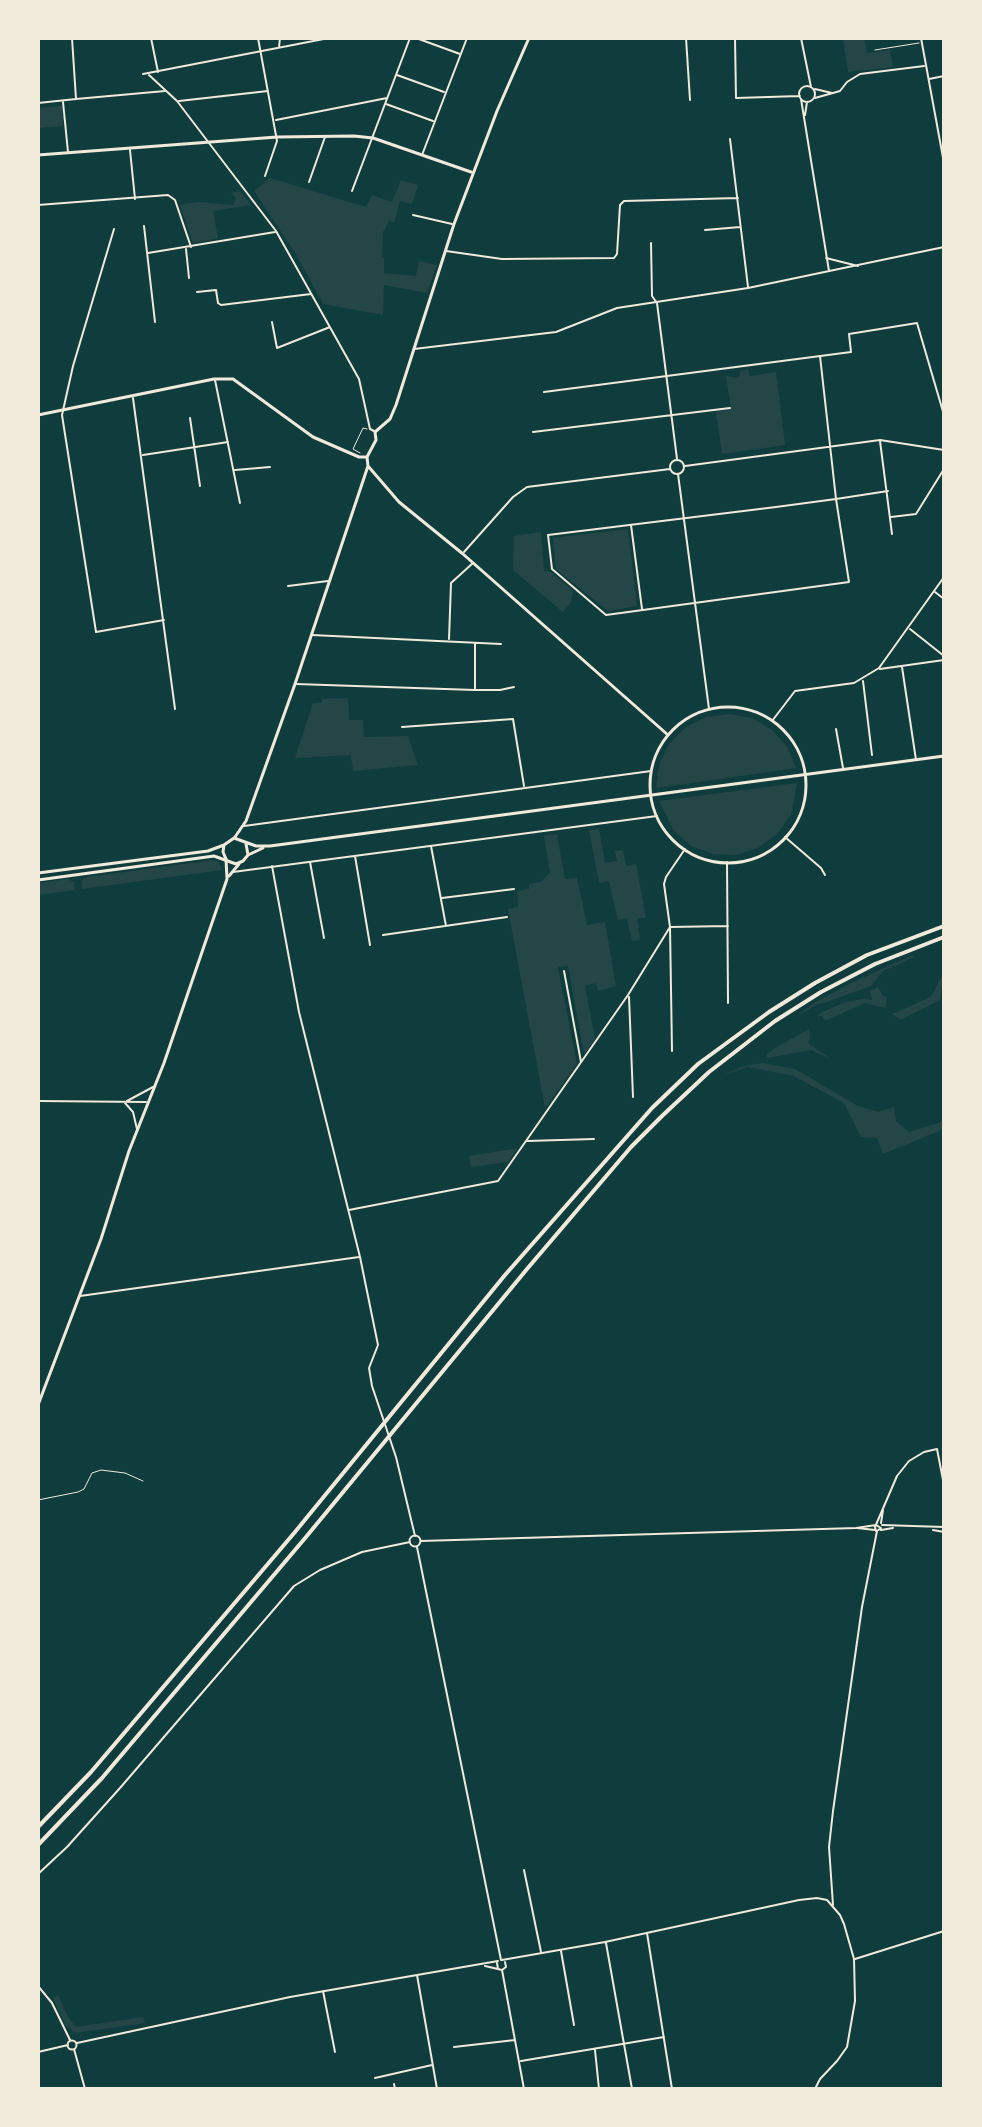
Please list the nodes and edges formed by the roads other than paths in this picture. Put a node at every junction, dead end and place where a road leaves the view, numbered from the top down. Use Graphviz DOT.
graph roads {
  1 [pos="72,38"];
  2 [pos="151,38"];
  3 [pos="258,38"];
  4 [pos="280,38"];
  5 [pos="329,38"];
  6 [pos="408,38"];
  7 [pos="416,38"];
  8 [pos="467,38"];
  9 [pos="529,38"];
  10 [pos="686,38"];
  11 [pos="735,38"];
  12 [pos="801,38"];
  13 [pos="921,38"];
  14 [pos="316,40"];
  15 [pos="922,43"];
  16 [pos="279,49"];
  17 [pos="875,50"];
  18 [pos="261,53"];
  19 [pos="460,54"];
  20 [pos="925,65"];
  21 [pos="159,73"];
  22 [pos="143,74"];
  23 [pos="149,75"];
  24 [pos="396,75"];
  25 [pos="807,75"];
  26 [pos="944,76"];
  27 [pos="928,79"];
  28 [pos="805,87"];
  29 [pos="812,88"];
  30 [pos="166,91"];
  31 [pos="269,91"];
  32 [pos="445,93"];
  33 [pos="833,93"];
  34 [pos="800,97"];
  35 [pos="387,98"];
  36 [pos="815,98"];
  37 [pos="76,99"];
  38 [pos="690,100"];
  39 [pos="63,101"];
  40 [pos="177,101"];
  41 [pos="807,102"];
  42 [pos="38,103"];
  43 [pos="385,104"];
  44 [pos="805,116"];
  45 [pos="275,120"];
  46 [pos="434,122"];
  47 [pos="325,136"];
  48 [pos="277,137"];
  49 [pos="373,138"];
  50 [pos="730,139"];
  51 [pos="210,142"];
  52 [pos="130,150"];
  53 [pos="68,153"];
  54 [pos="38,155"];
  55 [pos="422,156"];
  56 [pos="944,163"];
  57 [pos="473,173"];
  58 [pos="265,176"];
  59 [pos="309,182"];
  60 [pos="352,191"];
  61 [pos="738,198"];
  62 [pos="135,199"];
  63 [pos="38,205"];
  64 [pos="413,215"];
  65 [pos="454,224"];
  66 [pos="144,226"];
  67 [pos="741,227"];
  68 [pos="114,229"];
  69 [pos="705,230"];
  70 [pos="276,231"];
  71 [pos="651,243"];
  72 [pos="944,247"];
  73 [pos="188,248"];
  74 [pos="444,250"];
  75 [pos="148,253"];
  76 [pos="826,258"];
  77 [pos="859,266"];
  78 [pos="829,272"];
  79 [pos="189,278"];
  80 [pos="748,288"];
  81 [pos="197,292"];
  82 [pos="312,294"];
  83 [pos="657,303"];
  84 [pos="155,322"];
  85 [pos="272,322"];
  86 [pos="331,327"];
  87 [pos="413,349"];
  88 [pos="820,356"];
  89 [pos="666,374"];
  90 [pos="214,379"];
  91 [pos="544,392"];
  92 [pos="133,397"];
  93 [pos="730,408"];
  94 [pos="63,410"];
  95 [pos="38,415"];
  96 [pos="672,415"];
  97 [pos="944,415"];
  98 [pos="190,418"];
  99 [pos="372,431"];
  100 [pos="533,432"];
  101 [pos="880,440"];
  102 [pos="229,441"];
  103 [pos="830,445"];
  104 [pos="194,448"];
  105 [pos="944,450"];
  106 [pos="360,453"];
  107 [pos="142,456"];
  108 [pos="367,457"];
  109 [pos="677,459"];
  110 [pos="368,466"];
  111 [pos="685,466"];
  112 [pos="270,467"];
  113 [pos="670,469"];
  114 [pos="944,469"];
  115 [pos="234,470"];
  116 [pos="678,474"];
  117 [pos="200,486"];
  118 [pos="888,491"];
  119 [pos="836,499"];
  120 [pos="240,503"];
  121 [pos="890,518"];
  122 [pos="684,519"];
  123 [pos="631,525"];
  124 [pos="892,534"];
  125 [pos="463,554"];
  126 [pos="473,563"];
  127 [pos="944,577"];
  128 [pos="329,581"];
  129 [pos="288,586"];
  130 [pos="934,591"];
  131 [pos="944,599"];
  132 [pos="694,604"];
  133 [pos="642,610"];
  134 [pos="164,620"];
  135 [pos="909,628"];
  136 [pos="312,635"];
  137 [pos="449,640"];
  138 [pos="475,642"];
  139 [pos="501,644"];
  140 [pos="944,658"];
  141 [pos="902,667"];
  142 [pos="879,668"];
  143 [pos="863,680"];
  144 [pos="295,684"];
  145 [pos="514,687"];
  146 [pos="475,690"];
  147 [pos="175,709"];
  148 [pos="709,709"];
  149 [pos="772,721"];
  150 [pos="402,727"];
  151 [pos="836,729"];
  152 [pos="668,735"];
  153 [pos="872,755"];
  154 [pos="944,756"];
  155 [pos="916,760"];
  156 [pos="843,770"];
  157 [pos="651,771"];
  158 [pos="805,775"];
  159 [pos="524,788"];
  160 [pos="651,795"];
  161 [pos="657,816"];
  162 [pos="245,824"];
  163 [pos="785,837"];
  164 [pos="234,838"];
  165 [pos="245,842"];
  166 [pos="224,845"];
  167 [pos="431,845"];
  168 [pos="270,846"];
  169 [pos="685,849"];
  170 [pos="248,855"];
  171 [pos="354,855"];
  172 [pos="226,859"];
  173 [pos="309,861"];
  174 [pos="727,862"];
  175 [pos="240,863"];
  176 [pos="272,866"];
  177 [pos="229,872"];
  178 [pos="38,873"];
  179 [pos="825,875"];
  180 [pos="38,880"];
  181 [pos="514,889"];
  182 [pos="441,898"];
  183 [pos="507,917"];
  184 [pos="446,926"];
  185 [pos="728,926"];
  186 [pos="944,926"];
  187 [pos="670,927"];
  188 [pos="383,935"];
  189 [pos="944,937"];
  190 [pos="324,938"];
  191 [pos="370,945"];
  192 [pos="564,971"];
  193 [pos="628,995"];
  194 [pos="728,1003"];
  195 [pos="672,1051"];
  196 [pos="581,1063"];
  197 [pos="154,1086"];
  198 [pos="633,1097"];
  199 [pos="38,1101"];
  200 [pos="123,1102"];
  201 [pos="147,1102"];
  202 [pos="137,1129"];
  203 [pos="594,1139"];
  204 [pos="526,1141"];
  205 [pos="348,1210"];
  206 [pos="360,1257"];
  207 [pos="79,1296"];
  208 [pos="38,1405"];
  209 [pos="143,1481"];
  210 [pos="944,1485"];
  211 [pos="38,1500"];
  212 [pos="878,1525"];
  213 [pos="894,1527"];
  214 [pos="944,1527"];
  215 [pos="856,1528"];
  216 [pos="927,1529"];
  217 [pos="878,1531"];
  218 [pos="944,1532"];
  219 [pos="415,1536"];
  220 [pos="421,1541"];
  221 [pos="410,1542"];
  222 [pos="417,1547"];
  223 [pos="38,1827"];
  224 [pos="38,1845"];
  225 [pos="524,1870"];
  226 [pos="38,1874"];
  227 [pos="833,1906"];
  228 [pos="944,1931"];
  229 [pos="647,1933"];
  230 [pos="605,1942"];
  231 [pos="560,1950"];
  232 [pos="541,1953"];
  233 [pos="515,1959"];
  234 [pos="854,1959"];
  235 [pos="500,1961"];
  236 [pos="484,1965"];
  237 [pos="498,1969"];
  238 [pos="504,1969"];
  239 [pos="417,1973"];
  240 [pos="38,1986"];
  241 [pos="323,1991"];
  242 [pos="574,2025"];
  243 [pos="664,2037"];
  244 [pos="70,2040"];
  245 [pos="516,2040"];
  246 [pos="77,2043"];
  247 [pos="623,2044"];
  248 [pos="68,2045"];
  249 [pos="454,2047"];
  250 [pos="74,2049"];
  251 [pos="595,2049"];
  252 [pos="38,2052"];
  253 [pos="335,2052"];
  254 [pos="520,2061"];
  255 [pos="433,2065"];
  256 [pos="375,2078"];
  257 [pos="85,2089"];
  258 [pos="437,2089"];
  259 [pos="524,2089"];
  260 [pos="599,2089"];
  261 [pos="632,2089"];
  262 [pos="672,2089"];
  263 [pos="815,2089"];
  1 -- 37 [label="street"];
  2 -- 21 [label="street"];
  3 -- 18 [label="street"];
  4 -- 16 [label="street"];
  5 -- 14 [label="street"];
  6 -- 24 [label="street"];
  7 -- 19 [label="street"];
  8 -- 19 [label="street"];
  9 -- 57 [label="street"];
  10 -- 38 [label="street"];
  11 -- 34 [label="street"];
  12 -- 25 [label="street"];
  13 -- 15 [label="street"];
  14 -- 16 [label="street"];
  15 -- 17 [label="lane"];
  15 -- 20 [label="street"];
  16 -- 18 [label="street"];
  18 -- 21 [label="street"];
  18 -- 31 [label="street"];
  19 -- 32 [label="street"];
  20 -- 27 [label="street"];
  20 -- 33 [label="street"];
  21 -- 23 [label="street"];
  22 -- 23 [label="street"];
  23 -- 30 [label="street"];
  24 -- 32 [label="street"];
  24 -- 35 [label="street"];
  25 -- 28 [label="street"];
  25 -- 29 [label="street"];
  26 -- 27 [label="street"];
  27 -- 56 [label="street"];
  28 -- 29 [label="street"];
  28 -- 34 [label="street"];
  29 -- 33 [label="street"];
  29 -- 36 [label="street"];
  30 -- 37 [label="street"];
  30 -- 40 [label="street"];
  31 -- 40 [label="street"];
  31 -- 45 [label="street"];
  32 -- 46 [label="street"];
  33 -- 36 [label="street"];
  34 -- 41 [label="street"];
  34 -- 44 [label="street"];
  35 -- 43 [label="street"];
  35 -- 45 [label="street"];
  36 -- 41 [label="street"];
  37 -- 39 [label="street"];
  39 -- 42 [label="street"];
  39 -- 53 [label="street"];
  40 -- 51 [label="street"];
  41 -- 44 [label="street"];
  43 -- 46 [label="street"];
  43 -- 49 [label="street"];
  44 -- 76 [label="street"];
  45 -- 48 [label="street"];
  46 -- 55 [label="street"];
  47 -- 48 [label="street"];
  47 -- 49 [label="street"];
  47 -- 59 [label="street"];
  48 -- 51 [label="street"];
  48 -- 58 [label="street"];
  49 -- 55 [label="street"];
  49 -- 60 [label="street"];
  50 -- 61 [label="street"];
  51 -- 52 [label="street"];
  51 -- 70 [label="street"];
  52 -- 53 [label="street"];
  52 -- 62 [label="street"];
  53 -- 54 [label="street"];
  55 -- 57 [label="street"];
  57 -- 65 [label="street"];
  61 -- 67 [label="street"];
  61 -- 74 [label="street"];
  62 -- 63 [label="street"];
  62 -- 73 [label="street"];
  64 -- 65 [label="street"];
  65 -- 74 [label="street"];
  66 -- 75 [label="street"];
  67 -- 69 [label="street"];
  67 -- 80 [label="street"];
  68 -- 94 [label="street"];
  70 -- 73 [label="street"];
  70 -- 82 [label="street"];
  71 -- 83 [label="street"];
  72 -- 77 [label="street"];
  73 -- 75 [label="street"];
  73 -- 79 [label="street"];
  74 -- 87 [label="street"];
  75 -- 84 [label="street"];
  76 -- 77 [label="street"];
  76 -- 78 [label="street"];
  77 -- 78 [label="street"];
  78 -- 80 [label="street"];
  80 -- 83 [label="street"];
  81 -- 82 [label="street"];
  82 -- 86 [label="street"];
  83 -- 87 [label="street"];
  83 -- 89 [label="street"];
  85 -- 86 [label="street"];
  86 -- 99 [label="street"];
  87 -- 99 [label="street"];
  88 -- 89 [label="street"];
  88 -- 97 [label="street"];
  88 -- 103 [label="street"];
  89 -- 91 [label="street"];
  89 -- 96 [label="street"];
  90 -- 92 [label="street"];
  90 -- 102 [label="street"];
  90 -- 108 [label="street"];
  92 -- 94 [label="street"];
  92 -- 107 [label="street"];
  93 -- 96 [label="street"];
  94 -- 95 [label="street"];
  94 -- 134 [label="street"];
  96 -- 100 [label="street"];
  96 -- 109 [label="street"];
  98 -- 104 [label="street"];
  99 -- 106 [label="lane"];
  99 -- 108 [label="street"];
  101 -- 103 [label="street"];
  101 -- 105 [label="street"];
  101 -- 118 [label="street"];
  102 -- 104 [label="street"];
  102 -- 115 [label="street"];
  103 -- 111 [label="street"];
  103 -- 119 [label="street"];
  104 -- 107 [label="street"];
  104 -- 117 [label="street"];
  107 -- 134 [label="street"];
  108 -- 110 [label="street"];
  109 -- 111 [label="street"];
  109 -- 113 [label="street"];
  110 -- 125 [label="street"];
  110 -- 128 [label="street"];
  111 -- 116 [label="street"];
  112 -- 115 [label="street"];
  113 -- 116 [label="street"];
  113 -- 125 [label="street"];
  114 -- 121 [label="street"];
  115 -- 120 [label="street"];
  116 -- 122 [label="street"];
  118 -- 119 [label="street"];
  118 -- 121 [label="street"];
  119 -- 122 [label="street"];
  119 -- 132 [label="street"];
  121 -- 124 [label="street"];
  122 -- 123 [label="street"];
  122 -- 132 [label="street"];
  123 -- 133 [label="street"];
  123 -- 133 [label="street"];
  125 -- 126 [label="street"];
  126 -- 137 [label="street"];
  126 -- 152 [label="street"];
  127 -- 130 [label="street"];
  128 -- 129 [label="street"];
  128 -- 136 [label="street"];
  130 -- 131 [label="street"];
  130 -- 135 [label="street"];
  132 -- 133 [label="street"];
  132 -- 148 [label="street"];
  134 -- 147 [label="street"];
  135 -- 140 [label="street"];
  135 -- 142 [label="street"];
  136 -- 137 [label="street"];
  136 -- 144 [label="street"];
  137 -- 138 [label="street"];
  138 -- 139 [label="street"];
  138 -- 146 [label="street"];
  140 -- 141 [label="street"];
  141 -- 142 [label="street"];
  141 -- 155 [label="street"];
  142 -- 143 [label="street"];
  143 -- 149 [label="street"];
  143 -- 153 [label="street"];
  144 -- 146 [label="street"];
  144 -- 162 [label="street"];
  145 -- 146 [label="street"];
  148 -- 149 [label="street"];
  148 -- 152 [label="street"];
  149 -- 158 [label="street"];
  150 -- 159 [label="street"];
  151 -- 156 [label="street"];
  152 -- 157 [label="street"];
  154 -- 155 [label="street"];
  155 -- 156 [label="street"];
  156 -- 158 [label="street"];
  157 -- 159 [label="street"];
  157 -- 160 [label="street"];
  158 -- 160 [label="street"];
  158 -- 163 [label="street"];
  159 -- 162 [label="street"];
  160 -- 161 [label="street"];
  160 -- 168 [label="street"];
  161 -- 167 [label="street"];
  161 -- 169 [label="street"];
  162 -- 164 [label="street"];
  162 -- 165 [label="street"];
  163 -- 174 [label="street"];
  163 -- 179 [label="street"];
  164 -- 165 [label="street"];
  164 -- 166 [label="street"];
  165 -- 168 [label="street"];
  165 -- 170 [label="street"];
  166 -- 172 [label="street"];
  166 -- 178 [label="street"];
  167 -- 171 [label="street"];
  167 -- 182 [label="street"];
  168 -- 170 [label="street"];
  169 -- 174 [label="street"];
  169 -- 187 [label="street"];
  170 -- 175 [label="street"];
  171 -- 173 [label="street"];
  171 -- 191 [label="street"];
  172 -- 175 [label="street"];
  172 -- 177 [label="street"];
  172 -- 180 [label="street"];
  173 -- 176 [label="street"];
  173 -- 190 [label="street"];
  174 -- 185 [label="street"];
  175 -- 177 [label="street"];
  176 -- 177 [label="street"];
  176 -- 205 [label="street"];
  177 -- 197 [label="street"];
  181 -- 182 [label="street"];
  182 -- 184 [label="street"];
  183 -- 184 [label="street"];
  184 -- 188 [label="street"];
  185 -- 187 [label="street"];
  185 -- 194 [label="street"];
  186 -- 223 [label="highway"];
  187 -- 193 [label="street"];
  187 -- 195 [label="street"];
  189 -- 224 [label="highway"];
  192 -- 196 [label="street"];
  193 -- 196 [label="street"];
  193 -- 198 [label="street"];
  196 -- 204 [label="street"];
  197 -- 200 [label="street"];
  197 -- 201 [label="street"];
  199 -- 200 [label="street"];
  200 -- 201 [label="street"];
  200 -- 202 [label="street"];
  201 -- 202 [label="street"];
  202 -- 207 [label="street"];
  203 -- 204 [label="street"];
  204 -- 205 [label="street"];
  205 -- 206 [label="street"];
  206 -- 207 [label="street"];
  206 -- 219 [label="street"];
  207 -- 208 [label="street"];
  209 -- 211 [label="lane"];
  210 -- 212 [label="street"];
  212 -- 213 [label="street"];
  212 -- 215 [label="street"];
  212 -- 217 [label="street"];
  212 -- 217 [label="street"];
  213 -- 216 [label="street"];
  213 -- 217 [label="street"];
  214 -- 216 [label="street"];
  215 -- 217 [label="street"];
  215 -- 220 [label="street"];
  216 -- 218 [label="street"];
  217 -- 227 [label="street"];
  219 -- 220 [label="street"];
  219 -- 221 [label="street"];
  220 -- 222 [label="street"];
  221 -- 222 [label="street"];
  221 -- 226 [label="street"];
  222 -- 235 [label="street"];
  225 -- 232 [label="street"];
  227 -- 229 [label="street"];
  227 -- 234 [label="street"];
  228 -- 234 [label="street"];
  229 -- 230 [label="street"];
  229 -- 243 [label="street"];
  230 -- 231 [label="street"];
  230 -- 247 [label="street"];
  231 -- 232 [label="street"];
  231 -- 242 [label="street"];
  232 -- 233 [label="street"];
  233 -- 235 [label="street"];
  233 -- 238 [label="street"];
  234 -- 263 [label="street"];
  235 -- 236 [label="street"];
  235 -- 237 [label="street"];
  235 -- 238 [label="street"];
  236 -- 237 [label="street"];
  236 -- 239 [label="street"];
  237 -- 238 [label="street"];
  238 -- 245 [label="street"];
  239 -- 241 [label="street"];
  239 -- 255 [label="street"];
  240 -- 244 [label="street"];
  241 -- 246 [label="street"];
  241 -- 253 [label="street"];
  243 -- 247 [label="street"];
  243 -- 262 [label="street"];
  244 -- 246 [label="street"];
  244 -- 248 [label="street"];
  245 -- 249 [label="street"];
  245 -- 254 [label="street"];
  246 -- 250 [label="street"];
  247 -- 251 [label="street"];
  247 -- 261 [label="street"];
  248 -- 250 [label="street"];
  248 -- 252 [label="street"];
  250 -- 257 [label="street"];
  251 -- 254 [label="street"];
  251 -- 260 [label="street"];
  254 -- 259 [label="street"];
  255 -- 256 [label="street"];
  255 -- 258 [label="street"];
}
